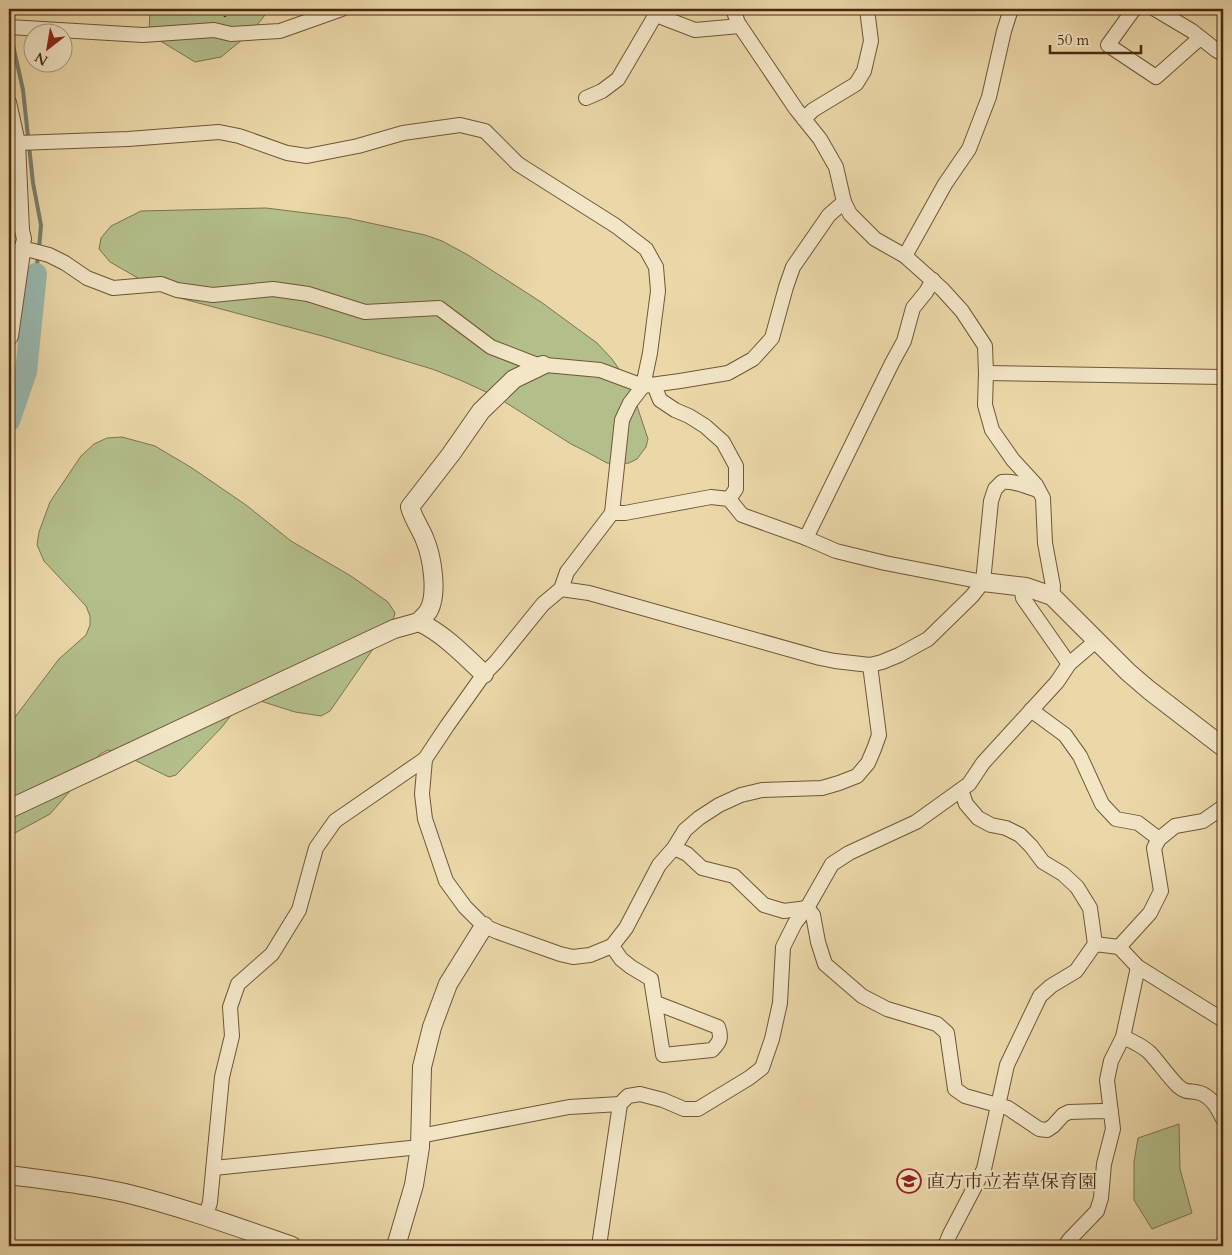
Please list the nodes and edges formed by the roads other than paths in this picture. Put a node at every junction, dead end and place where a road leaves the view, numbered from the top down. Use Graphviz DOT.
graph roads {
  1 [pos="342,9"];
  2 [pos="733,9"];
  3 [pos="867,9"];
  4 [pos="1011,9"];
  5 [pos="1134,9"];
  6 [pos="1155,9"];
  7 [pos="657,12"];
  8 [pos="740,26"];
  9 [pos="9,27"];
  10 [pos="1200,38"];
  11 [pos="1223,54"];
  12 [pos="586,98"];
  13 [pos="9,102"];
  14 [pos="804,119"];
  15 [pos="18,143"];
  16 [pos="844,202"];
  17 [pos="15,254"];
  18 [pos="905,256"];
  19 [pos="933,280"];
  20 [pos="9,336"];
  21 [pos="542,365"];
  22 [pos="986,373"];
  23 [pos="1223,377"];
  24 [pos="649,385"];
  25 [pos="1039,491"];
  26 [pos="730,499"];
  27 [pos="612,513"];
  28 [pos="806,538"];
  29 [pos="983,582"];
  30 [pos="1020,586"];
  31 [pos="561,588"];
  32 [pos="1052,596"];
  33 [pos="419,622"];
  34 [pos="1097,640"];
  35 [pos="1069,664"];
  36 [pos="870,665"];
  37 [pos="484,674"];
  38 [pos="1031,710"];
  39 [pos="1223,746"];
  40 [pos="425,759"];
  41 [pos="961,790"];
  42 [pos="1223,807"];
  43 [pos="9,809"];
  44 [pos="1159,839"];
  45 [pos="674,848"];
  46 [pos="807,908"];
  47 [pos="484,926"];
  48 [pos="1095,944"];
  49 [pos="612,946"];
  50 [pos="1119,947"];
  51 [pos="1138,967"];
  52 [pos="656,1003"];
  53 [pos="1223,1020"];
  54 [pos="1123,1037"];
  55 [pos="620,1104"];
  56 [pos="998,1105"];
  57 [pos="1111,1112"];
  58 [pos="1223,1119"];
  59 [pos="420,1142"];
  60 [pos="214,1168"];
  61 [pos="9,1175"];
  62 [pos="206,1216"];
  63 [pos="292,1246"];
  64 [pos="396,1246"];
  65 [pos="599,1246"];
  66 [pos="945,1246"];
  67 [pos="1065,1246"];
  1 -- 9 [label="street"];
  2 -- 8 [label="street"];
  3 -- 14 [label="street"];
  4 -- 18 [label="street"];
  5 -- 10 [label="street"];
  6 -- 10 [label="street"];
  7 -- 8 [label="street"];
  7 -- 12 [label="street"];
  8 -- 14 [label="street"];
  10 -- 11 [label="street"];
  13 -- 15 [label="street"];
  14 -- 16 [label="street"];
  15 -- 17 [label="street"];
  15 -- 24 [label="street"];
  16 -- 18 [label="street"];
  16 -- 24 [label="street"];
  17 -- 20 [label="street"];
  17 -- 21 [label="street"];
  18 -- 19 [label="street"];
  19 -- 22 [label="street"];
  19 -- 28 [label="street"];
  21 -- 24 [label="street"];
  21 -- 33 [label="street"];
  22 -- 23 [label="street"];
  22 -- 25 [label="street"];
  24 -- 26 [label="street"];
  24 -- 27 [label="street"];
  25 -- 29 [label="street"];
  25 -- 32 [label="street"];
  26 -- 27 [label="street"];
  26 -- 28 [label="street"];
  27 -- 31 [label="street"];
  28 -- 29 [label="street"];
  29 -- 30 [label="street"];
  29 -- 36 [label="street"];
  30 -- 32 [label="street"];
  30 -- 35 [label="street"];
  31 -- 36 [label="street"];
  31 -- 37 [label="street"];
  32 -- 34 [label="street"];
  33 -- 37 [label="street"];
  33 -- 43 [label="street"];
  34 -- 35 [label="street"];
  34 -- 39 [label="street"];
  35 -- 38 [label="street"];
  36 -- 45 [label="street"];
  37 -- 40 [label="street"];
  38 -- 41 [label="street"];
  38 -- 44 [label="street"];
  40 -- 47 [label="street"];
  40 -- 60 [label="street"];
  41 -- 46 [label="street"];
  41 -- 48 [label="street"];
  42 -- 44 [label="street"];
  44 -- 50 [label="street"];
  45 -- 46 [label="street"];
  45 -- 49 [label="street"];
  46 -- 55 [label="street"];
  46 -- 56 [label="street"];
  47 -- 49 [label="street"];
  47 -- 59 [label="street"];
  48 -- 50 [label="street"];
  48 -- 56 [label="street"];
  49 -- 52 [label="street"];
  50 -- 51 [label="street"];
  51 -- 53 [label="street"];
  51 -- 54 [label="street"];
  52 -- 52 [label="street"];
  54 -- 57 [label="street"];
  54 -- 58 [label="street"];
  55 -- 59 [label="street"];
  55 -- 65 [label="street"];
  56 -- 57 [label="street"];
  56 -- 66 [label="street"];
  57 -- 67 [label="street"];
  59 -- 60 [label="street"];
  59 -- 64 [label="street"];
  60 -- 62 [label="street"];
  61 -- 62 [label="street"];
  62 -- 63 [label="street"];
}
